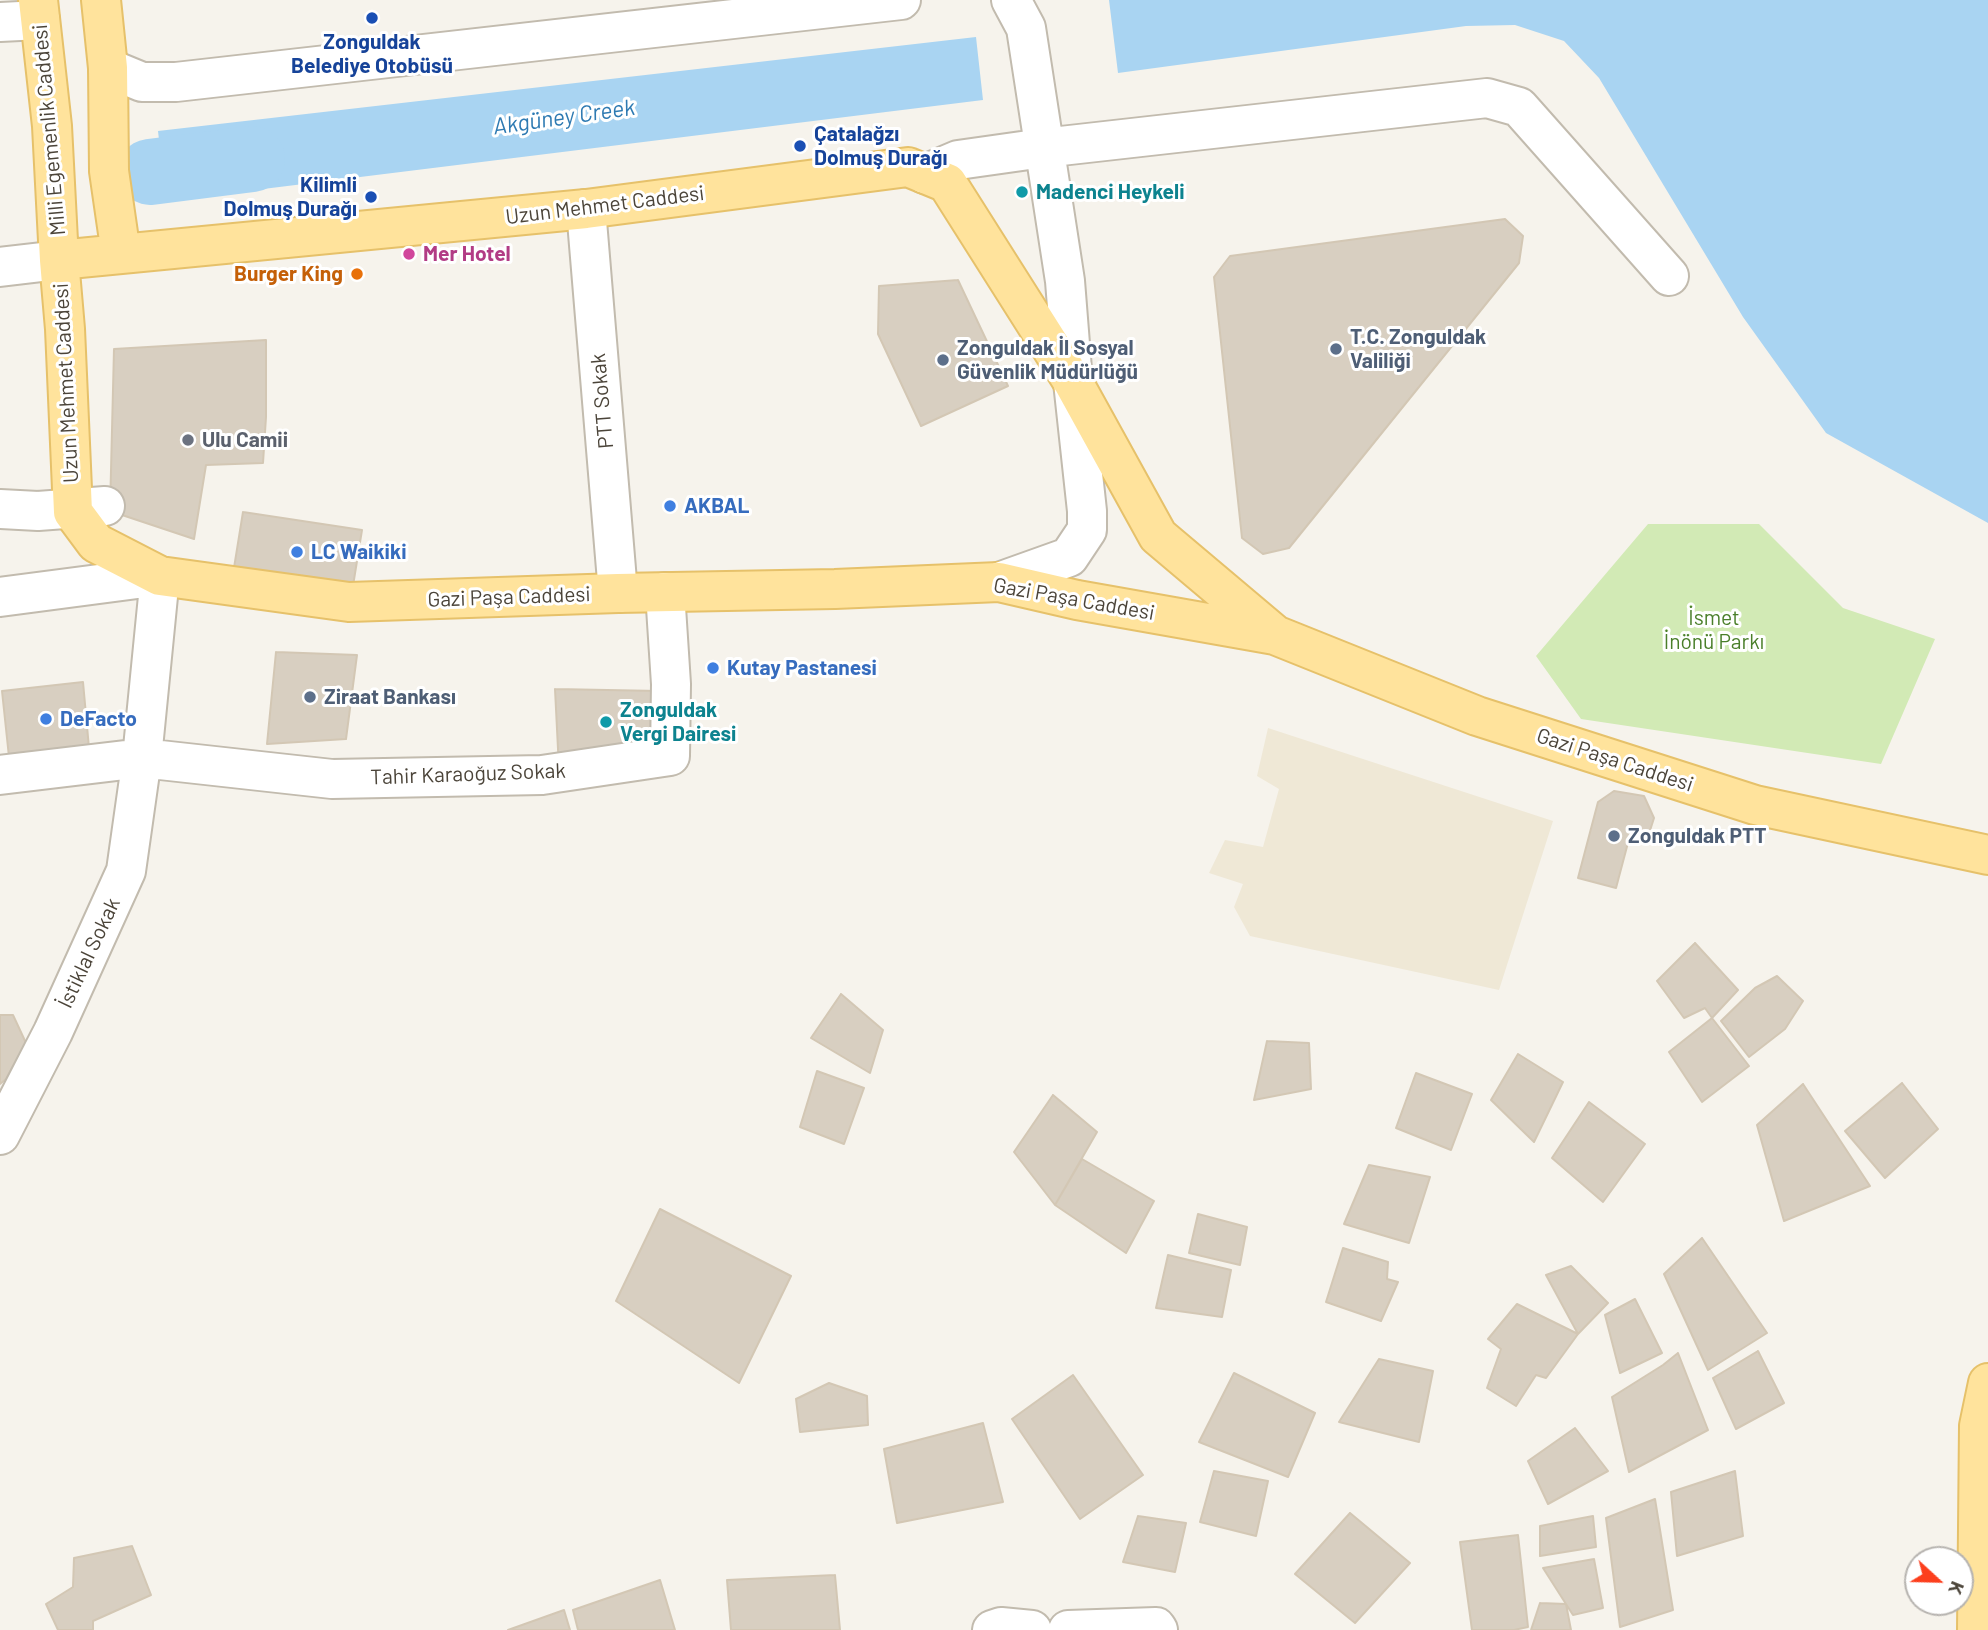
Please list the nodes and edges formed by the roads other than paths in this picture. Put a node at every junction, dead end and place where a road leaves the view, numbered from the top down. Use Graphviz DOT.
graph roads {
  1 [pos="101,0"];
  2 [pos="901,0"];
  3 [pos="1011,0"];
  4 [pos="39,19"];
  5 [pos="0,22"];
  6 [pos="108,68"];
  7 [pos="1040,129"];
  8 [pos="925,174"];
  9 [pos="586,209"];
  10 [pos="121,254"];
  11 [pos="59,260"];
  12 [pos="0,267"];
  13 [pos="1669,276"];
  14 [pos="1073,382"];
  15 [pos="89,507"];
  16 [pos="0,509"];
  17 [pos="160,576"];
  18 [pos="999,582"];
  19 [pos="665,592"];
  20 [pos="618,593"];
  21 [pos="0,597"];
  22 [pos="1275,635"];
  23 [pos="142,758"];
  24 [pos="0,775"];
  25 [pos="1988,855"];
  26 [pos="0,1135"];
  27 [pos="1988,1383"];
  28 [pos="992,1630"];
  29 [pos="1032,1630"];
  30 [pos="1068,1630"];
  31 [pos="1158,1630"];
  32 [pos="1976,1630"];
  1 -- 6 [label="main road"];
  2 -- 6 [label="street"];
  3 -- 7 [label="street"];
  4 -- 5 [label="street"];
  4 -- 11 [label="main road, Milli Egemenlik Caddesi"];
  6 -- 10 [label="main road"];
  7 -- 8 [label="street"];
  7 -- 13 [label="street"];
  7 -- 14 [label="street"];
  8 -- 9 [label="main road, Uzun Mehmet Caddesi"];
  8 -- 14 [label="main road, Uzun Mehmet Caddesi"];
  9 -- 10 [label="main road, Uzun Mehmet Caddesi"];
  9 -- 20 [label="street, PTT Sokak"];
  10 -- 11 [label="main road, Uzun Mehmet Caddesi"];
  11 -- 12 [label="street"];
  11 -- 15 [label="main road, Uzun Mehmet Caddesi"];
  14 -- 18 [label="street"];
  14 -- 22 [label="main road, Uzun Mehmet Caddesi"];
  15 -- 16 [label="street"];
  15 -- 17 [label="main road, Uzun Mehmet Caddesi"];
  17 -- 20 [label="main road, Gazi Paşa Caddesi"];
  17 -- 21 [label="street, Gazi Paşa Caddesi"];
  17 -- 23 [label="street, İstiklal Sokak"];
  18 -- 19 [label="main road, Gazi Paşa Caddesi"];
  18 -- 22 [label="main road, Gazi Paşa Caddesi"];
  19 -- 20 [label="main road, Gazi Paşa Caddesi"];
  19 -- 23 [label="street, Tahir Karaoğuz Sokak"];
  22 -- 25 [label="main road, Gazi Paşa Caddesi"];
  23 -- 24 [label="street"];
  23 -- 26 [label="street, İstiklal Sokak"];
  27 -- 32 [label="main road"];
  28 -- 29 [label="street"];
  30 -- 31 [label="street"];
}
